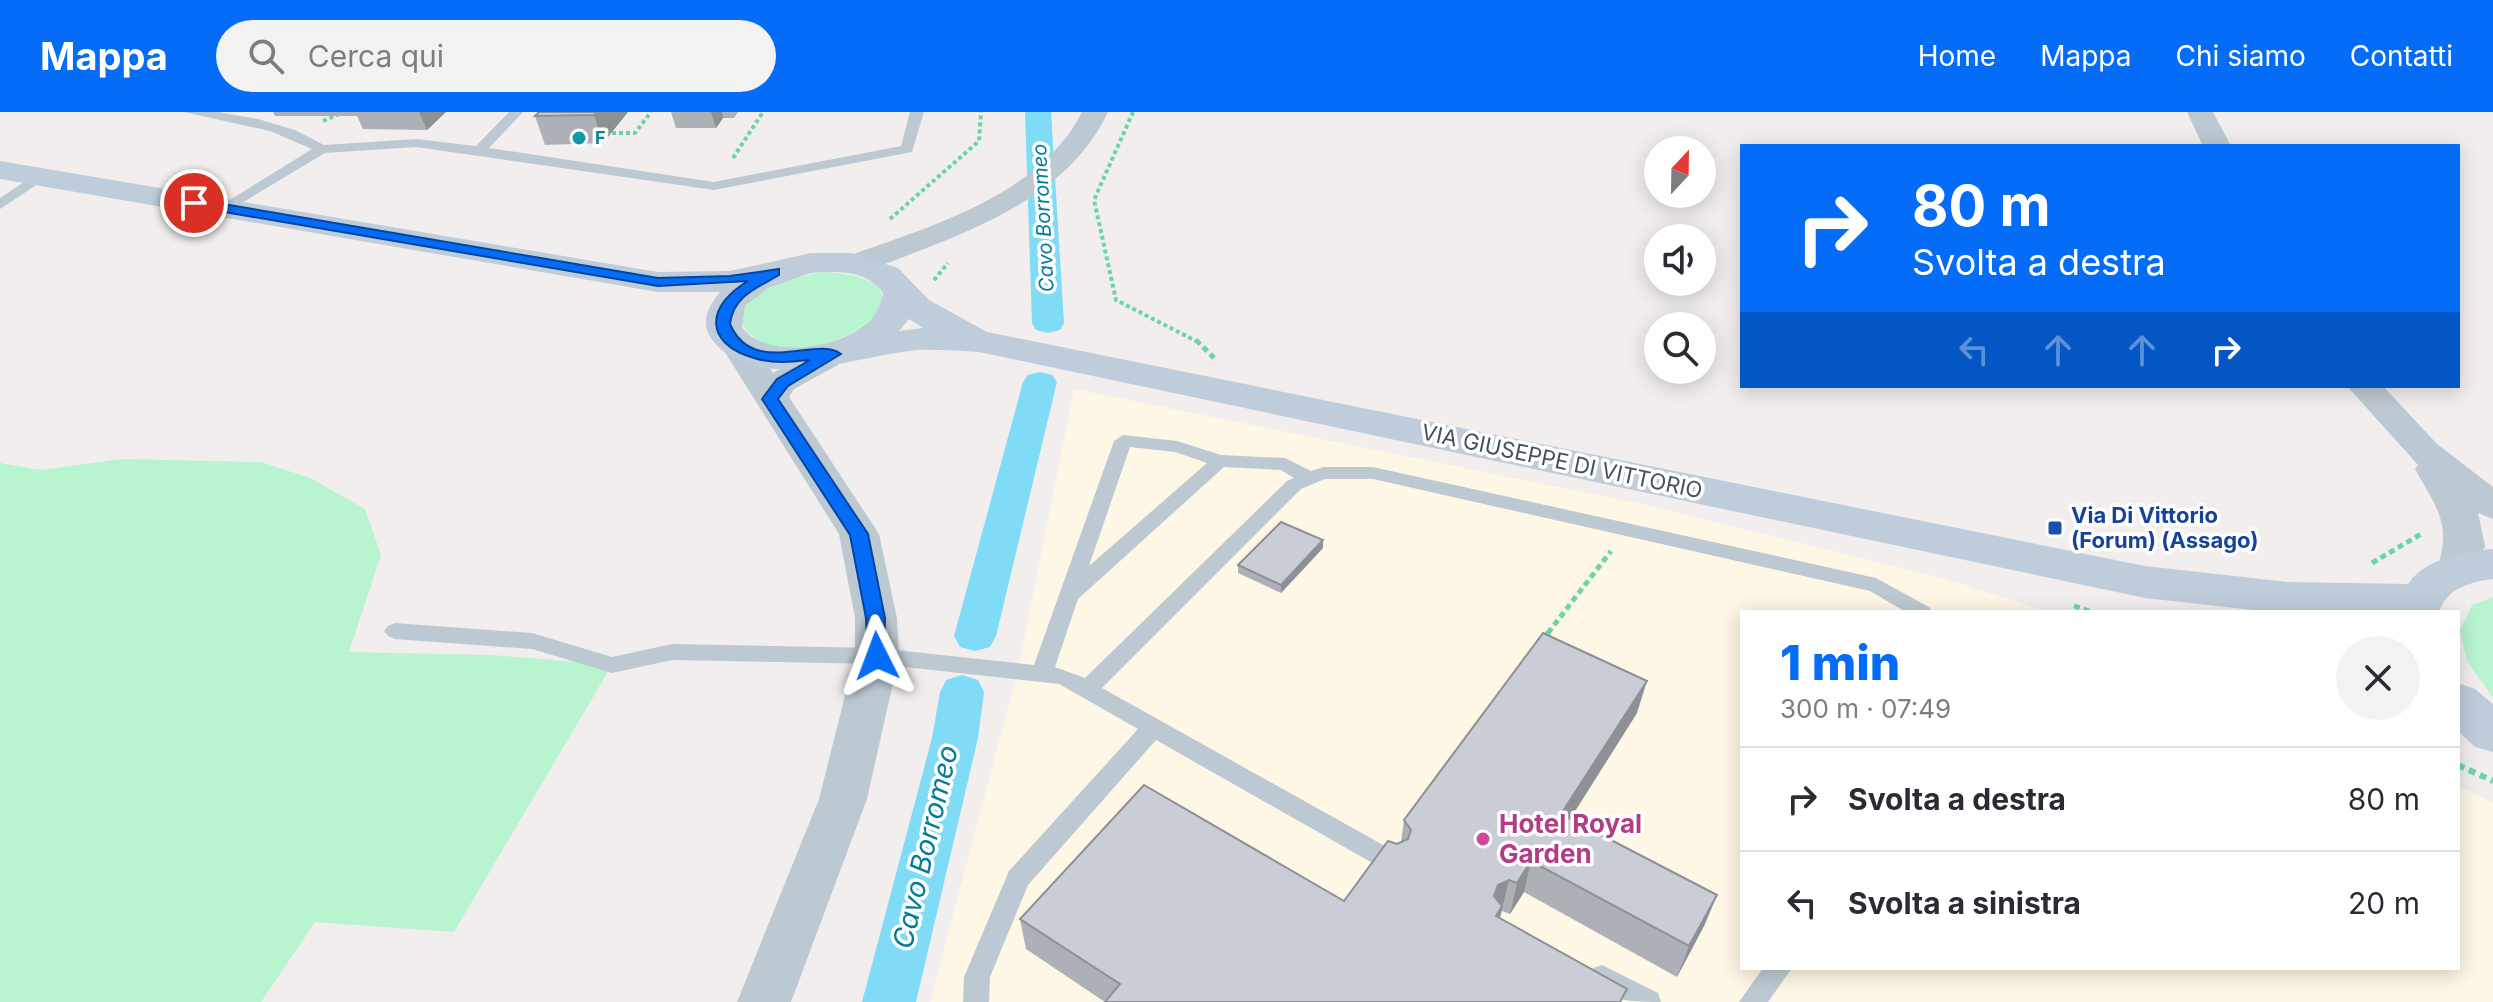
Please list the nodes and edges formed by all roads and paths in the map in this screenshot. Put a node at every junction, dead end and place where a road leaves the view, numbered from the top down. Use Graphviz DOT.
graph roads {
  1 [pos="191,112"];
  2 [pos="516,112"];
  3 [pos="651,112"];
  4 [pos="763,112"];
  5 [pos="917,112"];
  6 [pos="981,112"];
  7 [pos="1095,112"];
  8 [pos="1133,112"];
  9 [pos="2200,112"];
  10 [pos="612,133"];
  11 [pos="2216,144"];
  12 [pos="322,149"];
  13 [pos="479,151"];
  14 [pos="0,170"];
  15 [pos="40,178"];
  16 [pos="714,186"];
  17 [pos="0,205"];
  18 [pos="225,209"];
  19 [pos="970,219"];
  20 [pos="888,221"];
  21 [pos="936,253"];
  22 [pos="856,264"];
  23 [pos="774,272"];
  24 [pos="658,282"];
  25 [pos="910,290"];
  26 [pos="730,335"];
  27 [pos="979,341"];
  28 [pos="843,350"];
  29 [pos="1216,361"];
  30 [pos="2366,388"];
  31 [pos="770,399"];
  32 [pos="2424,452"];
  33 [pos="1220,461"];
  34 [pos="1310,479"];
  35 [pos="2493,506"];
  36 [pos="1627,529"];
  37 [pos="2423,530"];
  38 [pos="2368,564"];
  39 [pos="2474,567"];
  40 [pos="2145,582"];
  41 [pos="1069,596"];
  42 [pos="2417,606"];
  43 [pos="1919,610"];
  44 [pos="2223,610"];
  45 [pos="395,631"];
  46 [pos="1541,642"];
  47 [pos="877,656"];
  48 [pos="1042,673"];
  49 [pos="1086,690"];
  50 [pos="2460,704"];
  51 [pos="1153,728"];
  52 [pos="2493,733"];
  53 [pos="2460,766"];
  54 [pos="2493,781"];
  55 [pos="1392,862"];
  56 [pos="1582,967"];
  57 [pos="1777,970"];
  58 [pos="764,1002"];
  59 [pos="976,1002"];
  60 [pos="1648,1002"];
  61 [pos="1752,1002"];
  1 -- 12 [label="lane"];
  2 -- 13 [label="lane"];
  3 -- 10 [label="path"];
  4 -- 16 [label="path"];
  5 -- 16 [label="lane"];
  6 -- 20 [label="path"];
  7 -- 19 [label="street"];
  8 -- 29 [label="path"];
  9 -- 11 [label="street"];
  12 -- 13 [label="lane"];
  12 -- 18 [label="lane"];
  13 -- 16 [label="lane"];
  14 -- 15 [label="main road"];
  15 -- 17 [label="lane"];
  15 -- 18 [label="main road"];
  18 -- 24 [label="main road"];
  19 -- 21 [label="street"];
  19 -- 22 [label="street"];
  21 -- 25 [label="street"];
  21 -- 25 [label="path"];
  22 -- 23 [label="main road"];
  22 -- 25 [label="main road"];
  23 -- 24 [label="main road"];
  23 -- 26 [label="main road"];
  24 -- 26 [label="main road"];
  25 -- 27 [label="main road"];
  25 -- 28 [label="main road"];
  26 -- 28 [label="main road"];
  26 -- 31 [label="street"];
  27 -- 28 [label="main road"];
  27 -- 40 [label="main road, VIA GIUSEPPE DI VITTORIO"];
  28 -- 31 [label="street"];
  30 -- 32 [label="street"];
  31 -- 47 [label="street"];
  32 -- 35 [label="street"];
  32 -- 39 [label="street"];
  33 -- 34 [label="lane"];
  33 -- 41 [label="lane"];
  33 -- 41 [label="lane"];
  34 -- 36 [label="lane"];
  34 -- 49 [label="lane"];
  36 -- 43 [label="lane"];
  36 -- 46 [label="path"];
  37 -- 38 [label="path"];
  39 -- 42 [label="main road"];
  40 -- 42 [label="main road, VIA GIUSEPPE DI VITTORIO"];
  40 -- 44 [label="main road, VIA GIUSEPPE DI VITTORIO"];
  41 -- 48 [label="lane"];
  45 -- 47 [label="lane"];
  47 -- 48 [label="lane"];
  47 -- 58 [label="street"];
  48 -- 49 [label="lane"];
  49 -- 51 [label="lane"];
  50 -- 52 [label="main road"];
  51 -- 55 [label="lane"];
  51 -- 59 [label="lane"];
  53 -- 54 [label="path"];
  56 -- 60 [label="lane"];
  57 -- 61 [label="lane"];
}
